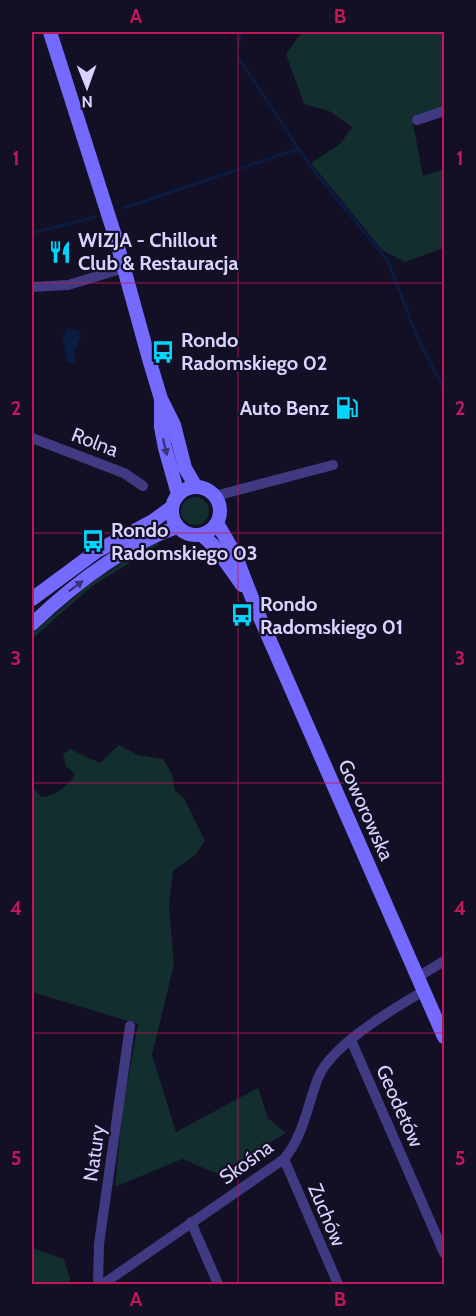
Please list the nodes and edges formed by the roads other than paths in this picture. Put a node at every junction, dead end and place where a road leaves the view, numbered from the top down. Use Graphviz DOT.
graph roads {
  1 [pos="50,32"];
  2 [pos="444,111"];
  3 [pos="417,120"];
  4 [pos="124,268"];
  5 [pos="32,287"];
  6 [pos="161,399"];
  7 [pos="32,438"];
  8 [pos="333,465"];
  9 [pos="142,486"];
  10 [pos="196,487"];
  11 [pos="214,496"];
  12 [pos="175,501"];
  13 [pos="217,523"];
  14 [pos="177,527"];
  15 [pos="202,535"];
  16 [pos="32,599"];
  17 [pos="252,599"];
  18 [pos="32,624"];
  19 [pos="444,961"];
  20 [pos="418,977"];
  21 [pos="424,991"];
  22 [pos="130,1026"];
  23 [pos="444,1037"];
  24 [pos="351,1040"];
  25 [pos="284,1159"];
  26 [pos="190,1222"];
  27 [pos="444,1253"];
  28 [pos="100,1284"];
  29 [pos="218,1284"];
  30 [pos="338,1284"];
  1 -- 4 [label="main road"];
  2 -- 3 [label="street"];
  4 -- 5 [label="street"];
  4 -- 6 [label="main road"];
  6 -- 10 [label="main road"];
  6 -- 12 [label="main road, one-way"];
  7 -- 9 [label="street, Rolna"];
  8 -- 11 [label="street"];
  10 -- 11 [label="main road"];
  10 -- 12 [label="main road"];
  11 -- 13 [label="main road"];
  12 -- 14 [label="main road"];
  12 -- 16 [label="main road"];
  13 -- 15 [label="main road"];
  13 -- 17 [label="main road, Goworowska"];
  14 -- 15 [label="main road"];
  18 -- 14 [label="main road, one-way"];
  15 -- 17 [label="main road, Goworowska"];
  17 -- 20 [label="main road, Goworowska"];
  19 -- 20 [label="street"];
  20 -- 21 [label="main road, Goworowska"];
  21 -- 23 [label="main road, Goworowska"];
  21 -- 24 [label="street, Skośna"];
  22 -- 28 [label="street, Natury"];
  24 -- 25 [label="street, Skośna"];
  24 -- 27 [label="street, Geodetów"];
  25 -- 26 [label="street, Skośna"];
  25 -- 30 [label="street, Zuchów"];
  26 -- 28 [label="street, Skośna"];
  26 -- 29 [label="street"];
}
